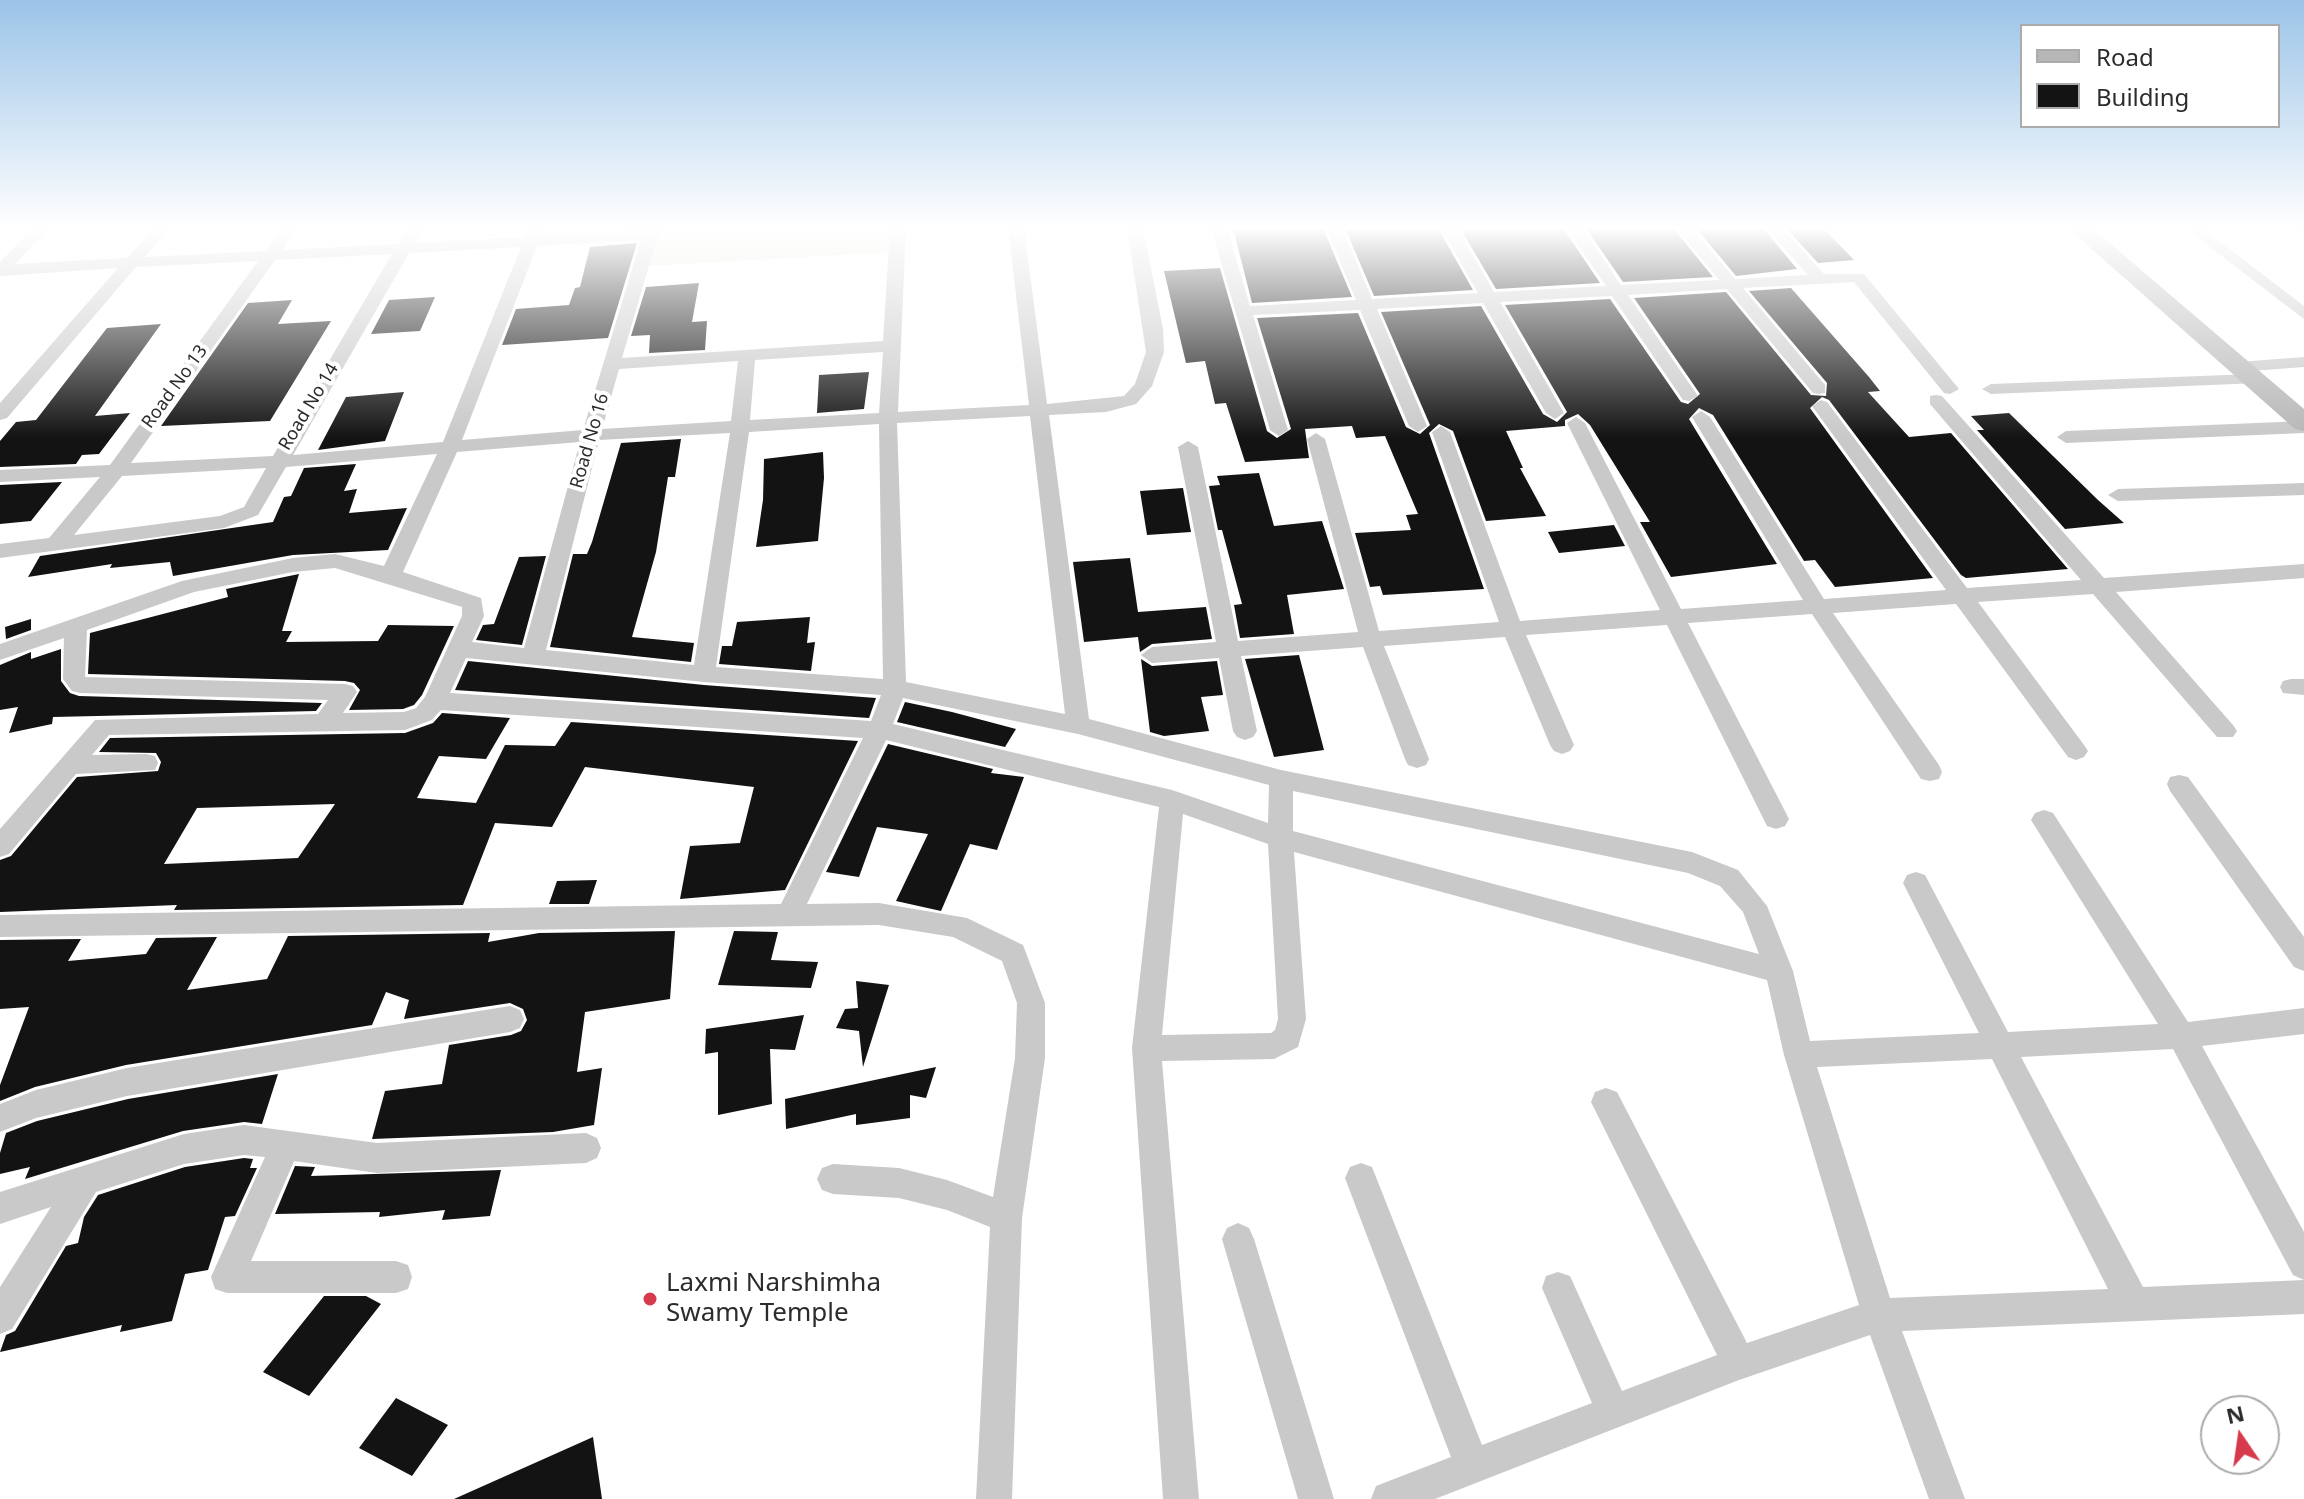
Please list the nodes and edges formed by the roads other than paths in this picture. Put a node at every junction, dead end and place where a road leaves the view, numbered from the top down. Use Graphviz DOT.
graph roads {
  1 [pos="99,298"];
  2 [pos="240,298"];
  3 [pos="374,298"];
  4 [pos="508,298"];
  5 [pos="631,298"];
  6 [pos="894,298"];
  7 [pos="1024,298"];
  8 [pos="1148,298"];
  9 [pos="1239,298"];
  10 [pos="1363,298"];
  11 [pos="1488,298"];
  12 [pos="1622,298"];
  13 [pos="1742,298"];
  14 [pos="1873,298"];
  15 [pos="2159,298"];
  16 [pos="2283,298"];
  17 [pos="1366,304"];
  18 [pos="1243,311"];
  19 [pos="2304,314"];
  20 [pos="891,346"];
  21 [pos="747,355"];
  22 [pos="2304,362"];
  23 [pos="612,364"];
  24 [pos="2245,373"];
  25 [pos="1991,389"];
  26 [pos="1689,396"];
  27 [pos="1036,410"];
  28 [pos="1555,413"];
  29 [pos="0,414"];
  30 [pos="1701,417"];
  31 [pos="888,419"];
  32 [pos="1576,423"];
  33 [pos="2304,425"];
  34 [pos="1418,426"];
  35 [pos="740,429"];
  36 [pos="1279,430"];
  37 [pos="1441,432"];
  38 [pos="591,435"];
  39 [pos="2066,437"];
  40 [pos="1316,439"];
  41 [pos="451,445"];
  42 [pos="1188,447"];
  43 [pos="277,462"];
  44 [pos="117,469"];
  45 [pos="0,476"];
  46 [pos="2304,489"];
  47 [pos="2118,495"];
  48 [pos="57,542"];
  49 [pos="0,551"];
  50 [pos="2304,571"];
  51 [pos="391,575"];
  52 [pos="2097,588"];
  53 [pos="1965,597"];
  54 [pos="1819,608"];
  55 [pos="1672,616"];
  56 [pos="76,624"];
  57 [pos="1513,630"];
  58 [pos="1371,640"];
  59 [pos="459,649"];
  60 [pos="1226,650"];
  61 [pos="0,652"];
  62 [pos="1152,655"];
  63 [pos="533,656"];
  64 [pos="704,674"];
  65 [pos="895,688"];
  66 [pos="435,701"];
  67 [pos="324,724"];
  68 [pos="1078,725"];
  69 [pos="879,730"];
  70 [pos="1245,731"];
  71 [pos="2225,731"];
  72 [pos="1562,745"];
  73 [pos="2076,751"];
  74 [pos="1417,759"];
  75 [pos="146,763"];
  76 [pos="73,765"];
  77 [pos="1930,772"];
  78 [pos="1281,779"];
  79 [pos="2179,784"];
  80 [pos="1172,800"];
  81 [pos="1776,819"];
  82 [pos="2044,820"];
  83 [pos="1280,838"];
  84 [pos="0,847"];
  85 [pos="1916,883"];
  86 [pos="790,912"];
  87 [pos="0,926"];
  88 [pos="2304,959"];
  89 [pos="1779,971"];
  90 [pos="510,1019"];
  91 [pos="2304,1021"];
  92 [pos="2181,1036"];
  93 [pos="2000,1044"];
  94 [pos="1146,1048"];
  95 [pos="1799,1055"];
  96 [pos="1606,1102"];
  97 [pos="0,1118"];
  98 [pos="286,1145"];
  99 [pos="586,1148"];
  100 [pos="1361,1178"];
  101 [pos="833,1179"];
  102 [pos="85,1182"];
  103 [pos="0,1208"];
  104 [pos="1006,1218"];
  105 [pos="1238,1239"];
  106 [pos="2304,1264"];
  107 [pos="396,1277"];
  108 [pos="1558,1288"];
  109 [pos="2304,1297"];
  110 [pos="2134,1305"];
  111 [pos="1879,1315"];
  112 [pos="0,1317"];
  113 [pos="1739,1363"];
  114 [pos="1614,1412"];
  115 [pos="1472,1466"];
  116 [pos="994,1499"];
  117 [pos="1181,1499"];
  118 [pos="1316,1499"];
  119 [pos="1389,1499"];
  120 [pos="1947,1499"];
  1 -- 29 [label="street"];
  2 -- 44 [label="street, Road No 13"];
  3 -- 43 [label="street, Road No 14"];
  4 -- 41 [label="street"];
  5 -- 23 [label="street, Road No 16"];
  6 -- 20 [label="street"];
  7 -- 27 [label="street"];
  8 -- 27 [label="street"];
  9 -- 18 [label="street"];
  10 -- 17 [label="street"];
  11 -- 17 [label="street"];
  11 -- 28 [label="street"];
  12 -- 26 [label="street"];
  13 -- 53 [label="street"];
  14 -- 52 [label="street"];
  15 -- 24 [label="street"];
  16 -- 19 [label="street"];
  17 -- 18 [label="street"];
  17 -- 34 [label="street"];
  18 -- 36 [label="street"];
  20 -- 21 [label="street"];
  20 -- 31 [label="street"];
  21 -- 23 [label="street"];
  21 -- 35 [label="street"];
  22 -- 24 [label="street"];
  23 -- 38 [label="street, Road No 16"];
  24 -- 25 [label="street"];
  24 -- 33 [label="street"];
  27 -- 31 [label="street"];
  27 -- 68 [label="street"];
  30 -- 54 [label="street"];
  31 -- 35 [label="street"];
  31 -- 65 [label="street"];
  32 -- 55 [label="street"];
  33 -- 39 [label="street"];
  35 -- 38 [label="street"];
  35 -- 64 [label="street"];
  37 -- 57 [label="street"];
  38 -- 41 [label="street"];
  38 -- 63 [label="street, Road No 16"];
  40 -- 58 [label="street"];
  41 -- 43 [label="street"];
  41 -- 51 [label="street"];
  42 -- 60 [label="street"];
  43 -- 44 [label="street"];
  43 -- 48 [label="street, Road No 14"];
  44 -- 45 [label="street"];
  44 -- 48 [label="street, Road No 13"];
  46 -- 47 [label="street"];
  48 -- 49 [label="street, Road No 14"];
  50 -- 52 [label="street"];
  51 -- 56 [label="street"];
  51 -- 59 [label="street"];
  52 -- 53 [label="street"];
  52 -- 71 [label="street"];
  53 -- 54 [label="street"];
  53 -- 73 [label="street"];
  54 -- 55 [label="street"];
  54 -- 77 [label="street"];
  55 -- 57 [label="street"];
  55 -- 81 [label="street"];
  56 -- 61 [label="street"];
  56 -- 67 [label="street"];
  57 -- 58 [label="street"];
  57 -- 72 [label="street"];
  58 -- 60 [label="street"];
  58 -- 74 [label="street"];
  59 -- 63 [label="street"];
  59 -- 66 [label="street"];
  60 -- 62 [label="street"];
  60 -- 70 [label="street"];
  63 -- 64 [label="street"];
  64 -- 65 [label="street"];
  65 -- 68 [label="street"];
  65 -- 69 [label="street"];
  66 -- 67 [label="street"];
  66 -- 69 [label="street"];
  67 -- 76 [label="street"];
  68 -- 78 [label="street"];
  69 -- 80 [label="street"];
  69 -- 86 [label="street"];
  75 -- 76 [label="street"];
  76 -- 84 [label="street"];
  78 -- 83 [label="street"];
  78 -- 89 [label="street"];
  79 -- 88 [label="street"];
  80 -- 83 [label="street"];
  80 -- 94 [label="street"];
  82 -- 92 [label="street"];
  83 -- 89 [label="street"];
  83 -- 94 [label="street"];
  85 -- 93 [label="street"];
  86 -- 87 [label="street"];
  86 -- 104 [label="street"];
  89 -- 95 [label="street"];
  90 -- 97 [label="street"];
  91 -- 92 [label="street"];
  92 -- 93 [label="street"];
  92 -- 106 [label="street"];
  93 -- 95 [label="street"];
  93 -- 110 [label="street"];
  94 -- 117 [label="street"];
  95 -- 111 [label="street"];
  96 -- 113 [label="street"];
  98 -- 99 [label="street"];
  98 -- 102 [label="street"];
  98 -- 107 [label="street"];
  100 -- 115 [label="street"];
  101 -- 104 [label="street"];
  102 -- 103 [label="street"];
  102 -- 112 [label="street"];
  104 -- 116 [label="street"];
  105 -- 118 [label="street"];
  108 -- 114 [label="street"];
  109 -- 110 [label="street"];
  110 -- 111 [label="street"];
  111 -- 113 [label="street"];
  111 -- 120 [label="street"];
  113 -- 114 [label="street"];
  114 -- 115 [label="street"];
  115 -- 119 [label="street"];
}
